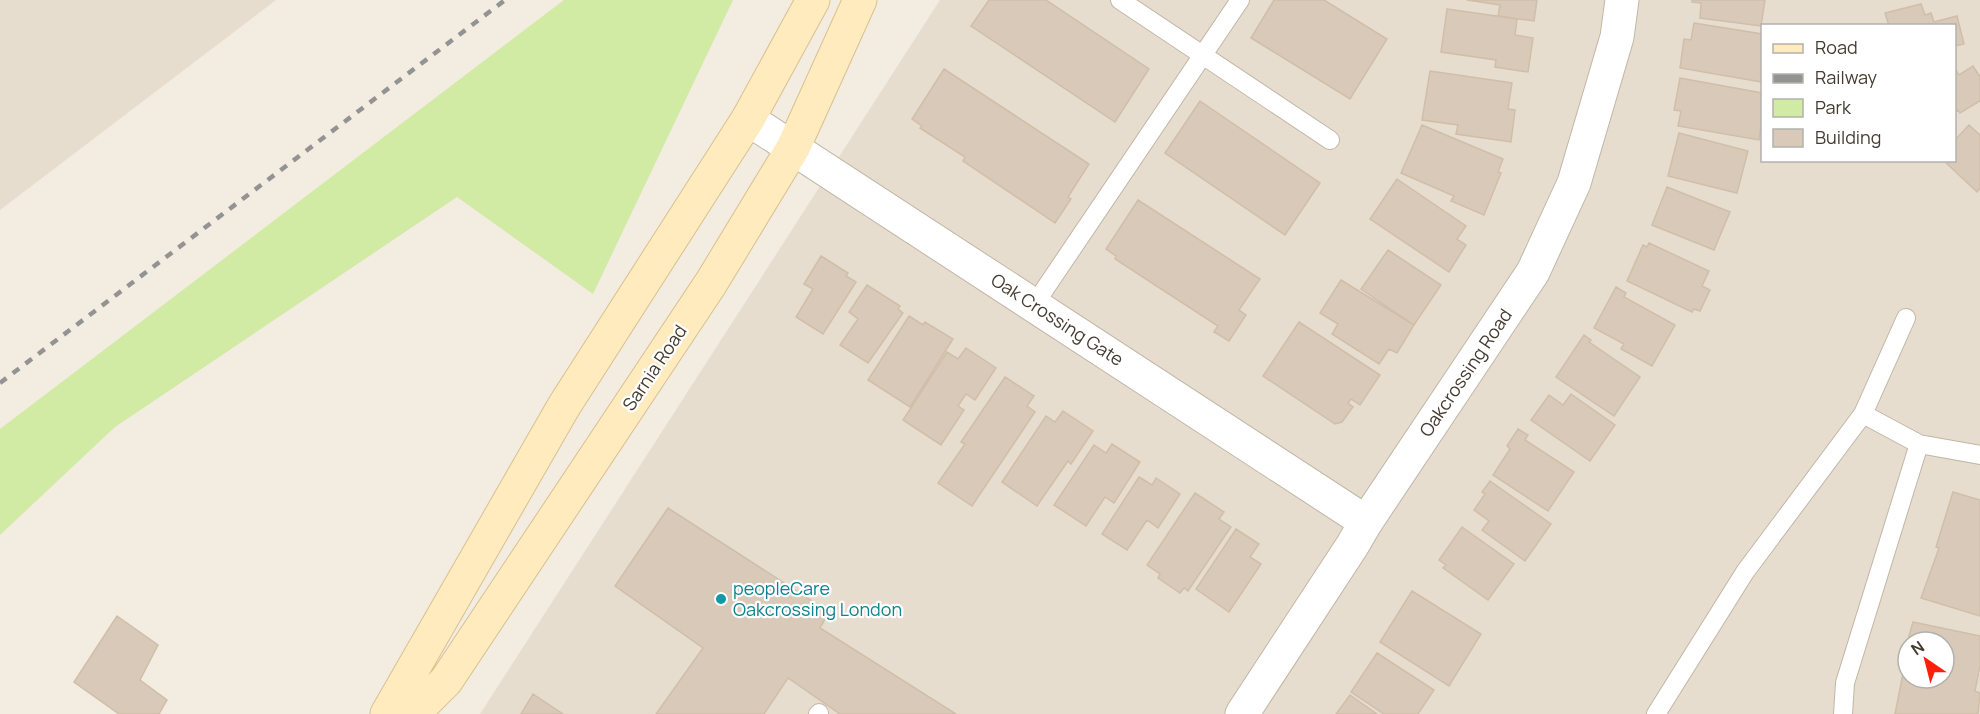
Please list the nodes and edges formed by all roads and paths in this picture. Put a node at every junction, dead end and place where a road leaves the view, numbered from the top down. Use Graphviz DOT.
graph roads {
  1 [pos="813,0"];
  2 [pos="860,0"];
  3 [pos="1120,0"];
  4 [pos="1240,0"];
  5 [pos="1622,0"];
  6 [pos="1203,55"];
  7 [pos="748,119"];
  8 [pos="1330,140"];
  9 [pos="793,148"];
  10 [pos="1034,305"];
  11 [pos="1906,318"];
  12 [pos="1863,414"];
  13 [pos="1919,444"];
  14 [pos="1980,455"];
  15 [pos="1365,522"];
  16 [pos="387,714"];
  17 [pos="413,714"];
  18 [pos="1242,714"];
  19 [pos="1656,714"];
  20 [pos="1843,714"];
  1 -- 7 [label="main road"];
  2 -- 9 [label="main road, Sarnia Road"];
  3 -- 6 [label="lane"];
  4 -- 6 [label="lane"];
  5 -- 15 [label="street, Oakcrossing Road"];
  6 -- 8 [label="lane"];
  6 -- 10 [label="lane"];
  7 -- 9 [label="street, Oak Crossing Gate"];
  7 -- 16 [label="main road"];
  9 -- 10 [label="street, Oak Crossing Gate"];
  9 -- 17 [label="main road, Sarnia Road"];
  10 -- 15 [label="street, Oak Crossing Gate"];
  11 -- 12 [label="lane"];
  12 -- 13 [label="lane"];
  12 -- 19 [label="lane"];
  13 -- 14 [label="lane"];
  13 -- 20 [label="lane"];
  15 -- 18 [label="street, Oakcrossing Road"];
}
